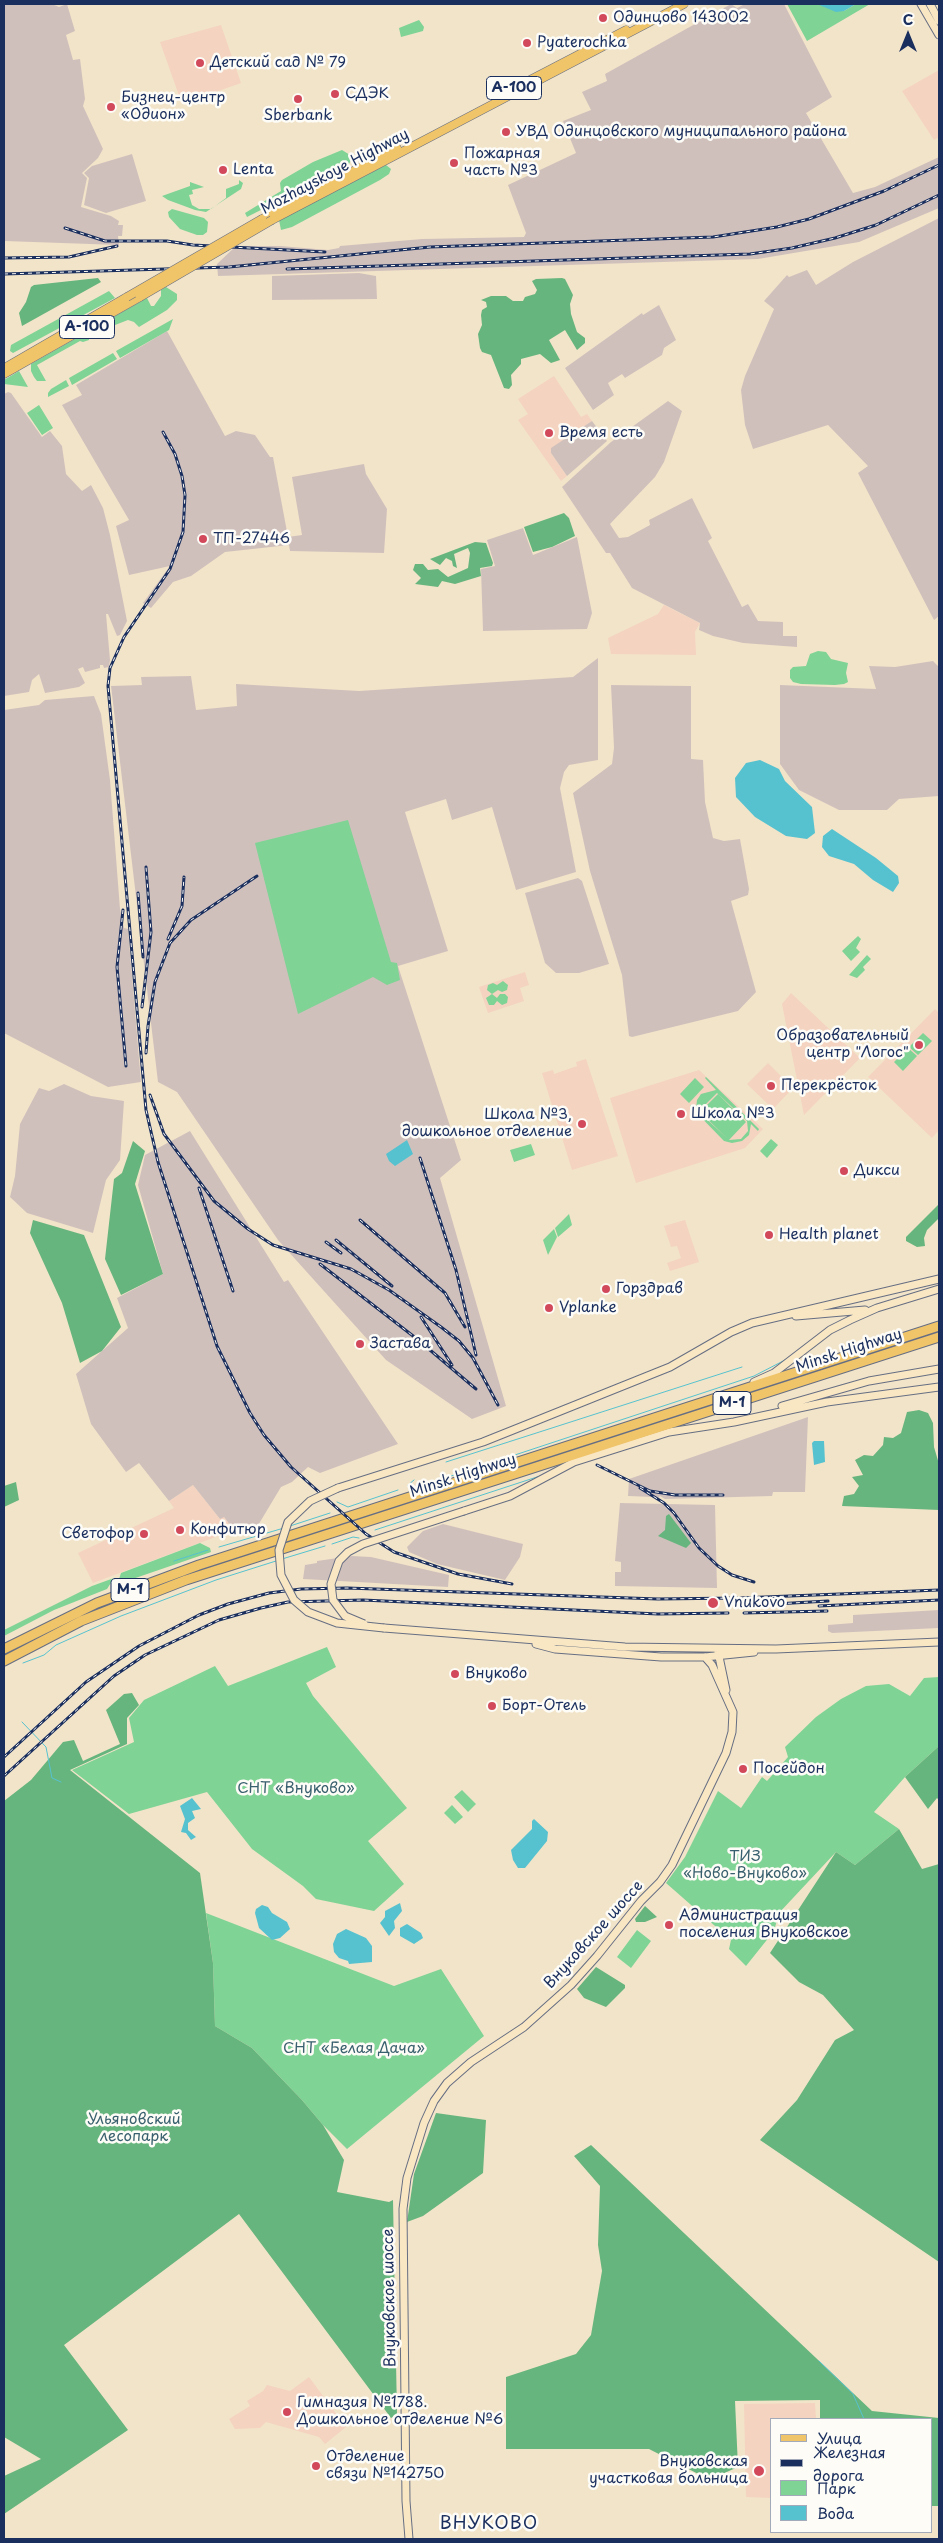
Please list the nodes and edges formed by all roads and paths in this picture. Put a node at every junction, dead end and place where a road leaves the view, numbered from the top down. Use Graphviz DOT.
graph roads {
  1 [pos="674,4"];
  2 [pos="684,4"];
  3 [pos="921,4"];
  4 [pos="930,4"];
  5 [pos="939,21"];
  6 [pos="939,35"];
  7 [pos="4,368"];
  8 [pos="4,374"];
  9 [pos="939,1279"];
  10 [pos="939,1289"];
  11 [pos="877,1308"];
  12 [pos="767,1319"];
  13 [pos="939,1326"];
  14 [pos="939,1336"];
  15 [pos="939,1369"];
  16 [pos="939,1387"];
  17 [pos="733,1392"];
  18 [pos="761,1414"];
  19 [pos="726,1423"];
  20 [pos="634,1435"];
  21 [pos="229,1561"];
  22 [pos="384,1628"];
  23 [pos="516,1639"];
  24 [pos="939,1642"];
  25 [pos="4,1649"];
  26 [pos="716,1653"];
  27 [pos="704,1657"];
  28 [pos="4,1661"];
  29 [pos="712,1665"];
  30 [pos="727,1698"];
  31 [pos="409,2539"];
  1 -- 7 [label="main road, Mozhayskoye Highway / А-100, bridge"];
  2 -- 8 [label="main road, Mozhayskoye Highway / А-100, bridge"];
  3 -- 6 [label="main road"];
  4 -- 5 [label="main road"];
  9 -- 12 [label="main road"];
  10 -- 11 [label="main road"];
  11 -- 12 [label="main road"];
  11 -- 17 [label="main road"];
  12 -- 22 [label="main road, bridge"];
  13 -- 17 [label="highway, Minsk Highway / М-1"];
  14 -- 20 [label="highway, Minsk Highway / М-1"];
  15 -- 18 [label="main road"];
  16 -- 18 [label="main road"];
  17 -- 21 [label="highway, Minsk Highway / М-1"];
  18 -- 19 [label="main road"];
  19 -- 20 [label="main road"];
  19 -- 22 [label="main road, bridge"];
  20 -- 21 [label="highway, Minsk Highway / М-1"];
  21 -- 25 [label="highway, Minsk Highway / М-1"];
  21 -- 28 [label="highway, Minsk Highway / М-1"];
  22 -- 23 [label="main road"];
  23 -- 26 [label="main road"];
  23 -- 27 [label="main road"];
  24 -- 26 [label="main road"];
  26 -- 27 [label="main road"];
  26 -- 29 [label="main road"];
  26 -- 30 [label="main road, Внуковское шоссе"];
  27 -- 29 [label="main road, Внуковское шоссе"];
  29 -- 30 [label="main road, Внуковское шоссе"];
  30 -- 31 [label="main road, Внуковское шоссе"];
}
